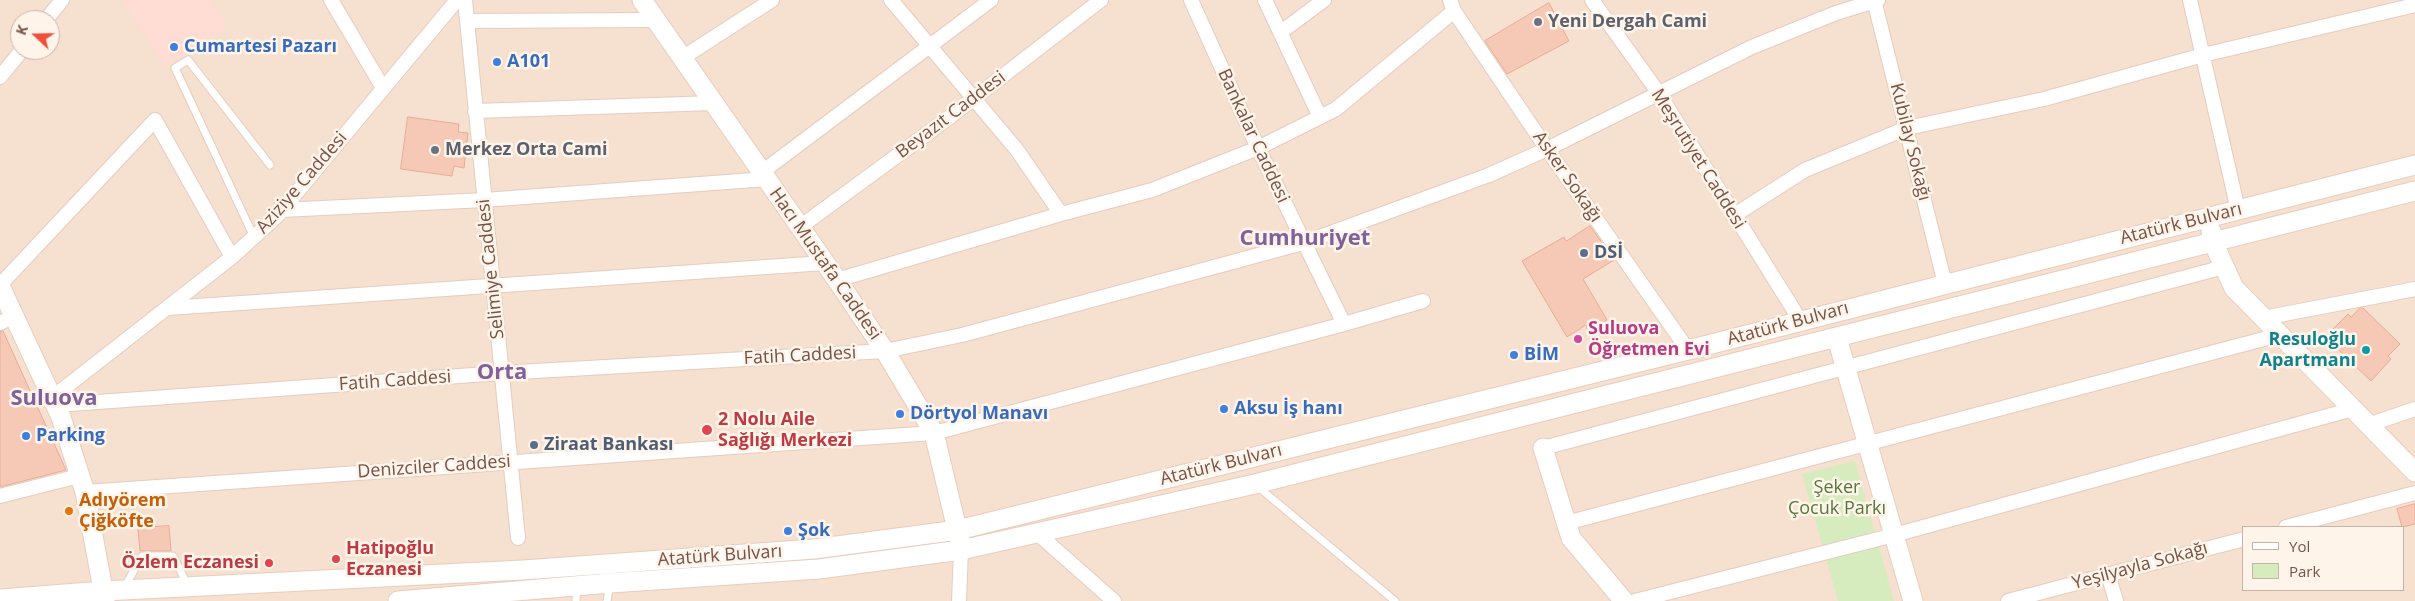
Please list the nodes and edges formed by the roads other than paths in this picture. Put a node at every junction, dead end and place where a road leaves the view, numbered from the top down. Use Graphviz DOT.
graph roads {
  1 [pos="62,0"];
  2 [pos="331,0"];
  3 [pos="457,0"];
  4 [pos="465,0"];
  5 [pos="642,0"];
  6 [pos="772,0"];
  7 [pos="891,0"];
  8 [pos="992,0"];
  9 [pos="1101,0"];
  10 [pos="1192,0"];
  11 [pos="1265,0"];
  12 [pos="1324,0"];
  13 [pos="1592,0"];
  14 [pos="1875,0"];
  15 [pos="2190,0"];
  16 [pos="1452,5"];
  17 [pos="2415,5"];
  18 [pos="54,10"];
  19 [pos="655,20"];
  20 [pos="466,21"];
  21 [pos="1281,32"];
  22 [pos="930,47"];
  23 [pos="2203,55"];
  24 [pos="682,58"];
  25 [pos="14,60"];
  26 [pos="0,77"];
  27 [pos="383,88"];
  28 [pos="1658,92"];
  29 [pos="973,99"];
  30 [pos="714,103"];
  31 [pos="475,111"];
  32 [pos="1320,117"];
  33 [pos="1907,128"];
  34 [pos="1258,148"];
  35 [pos="1547,149"];
  36 [pos="270,165"];
  37 [pos="2415,165"];
  38 [pos="764,176"];
  39 [pos="2415,191"];
  40 [pos="484,200"];
  41 [pos="282,210"];
  42 [pos="2238,210"];
  43 [pos="1062,214"];
  44 [pos="1733,216"];
  45 [pos="2209,217"];
  46 [pos="800,227"];
  47 [pos="254,237"];
  48 [pos="1303,242"];
  49 [pos="2213,242"];
  50 [pos="232,257"];
  51 [pos="825,262"];
  52 [pos="2224,267"];
  53 [pos="838,280"];
  54 [pos="1946,284"];
  55 [pos="492,285"];
  56 [pos="0,286"];
  57 [pos="2415,289"];
  58 [pos="1423,301"];
  59 [pos="168,308"];
  60 [pos="2263,318"];
  61 [pos="7,319"];
  62 [pos="1800,320"];
  63 [pos="1344,324"];
  64 [pos="2279,335"];
  65 [pos="1837,338"];
  66 [pos="1688,350"];
  67 [pos="885,351"];
  68 [pos="1845,367"];
  69 [pos="501,374"];
  70 [pos="54,401"];
  71 [pos="2353,409"];
  72 [pos="2415,409"];
  73 [pos="2368,425"];
  74 [pos="934,433"];
  75 [pos="1867,444"];
  76 [pos="1543,448"];
  77 [pos="510,462"];
  78 [pos="2415,472"];
  79 [pos="82,484"];
  80 [pos="1255,484"];
  81 [pos="2415,493"];
  82 [pos="0,496"];
  83 [pos="1566,523"];
  84 [pos="2290,526"];
  85 [pos="958,530"];
  86 [pos="1037,533"];
  87 [pos="1894,535"];
  88 [pos="518,538"];
  89 [pos="2242,539"];
  90 [pos="961,550"];
  91 [pos="2108,574"];
  92 [pos="403,577"];
  93 [pos="189,587"];
  94 [pos="123,590"];
  95 [pos="609,592"];
  96 [pos="576,593"];
  97 [pos="104,596"];
  98 [pos="0,599"];
  99 [pos="399,601"];
  100 [pos="959,601"];
  101 [pos="1114,601"];
  102 [pos="1395,601"];
  103 [pos="1624,601"];
  104 [pos="1635,601"];
  105 [pos="1913,601"];
  106 [pos="2008,601"];
  107 [pos="2116,601"];
  1 -- 18 [label="street"];
  2 -- 27 [label="street"];
  3 -- 27 [label="street, Aziziye Caddesi"];
  4 -- 20 [label="street, Selimiye Caddesi"];
  5 -- 19 [label="main road, Hacı Mustafa Caddesi"];
  6 -- 24 [label="street"];
  7 -- 22 [label="street"];
  8 -- 22 [label="street"];
  9 -- 29 [label="street, Beyazıt Caddesi"];
  10 -- 34 [label="street, Bankalar Caddesi"];
  11 -- 21 [label="street"];
  12 -- 21 [label="street"];
  13 -- 28 [label="street, Meşrutiyet Caddesi"];
  14 -- 28 [label="street, Fatih Caddesi"];
  14 -- 33 [label="street, Kubilay Sokağı"];
  15 -- 23 [label="street"];
  16 -- 32 [label="street"];
  16 -- 35 [label="street, Asker Sokağı"];
  17 -- 23 [label="street"];
  19 -- 20 [label="street"];
  19 -- 24 [label="main road, Hacı Mustafa Caddesi"];
  20 -- 31 [label="street, Selimiye Caddesi"];
  21 -- 32 [label="street"];
  22 -- 29 [label="street"];
  22 -- 38 [label="street"];
  23 -- 33 [label="street"];
  23 -- 42 [label="street"];
  24 -- 30 [label="main road, Hacı Mustafa Caddesi"];
  25 -- 26 [label="street"];
  27 -- 41 [label="street, Aziziye Caddesi"];
  28 -- 35 [label="street, Fatih Caddesi"];
  28 -- 44 [label="street, Meşrutiyet Caddesi"];
  29 -- 43 [label="street"];
  29 -- 46 [label="street, Beyazıt Caddesi"];
  30 -- 31 [label="street"];
  30 -- 38 [label="main road, Hacı Mustafa Caddesi"];
  31 -- 40 [label="street, Selimiye Caddesi"];
  32 -- 34 [label="street"];
  33 -- 44 [label="street"];
  33 -- 54 [label="street, Kubilay Sokağı"];
  34 -- 43 [label="street"];
  34 -- 48 [label="street, Bankalar Caddesi"];
  35 -- 48 [label="street, Fatih Caddesi"];
  35 -- 66 [label="street, Asker Sokağı"];
  36 -- 47 [label="lane"];
  37 -- 42 [label="main road, Atatürk Bulvarı"];
  38 -- 40 [label="street"];
  38 -- 46 [label="main road, Hacı Mustafa Caddesi"];
  39 -- 49 [label="main road, Atatürk Bulvarı"];
  40 -- 41 [label="street"];
  40 -- 55 [label="street, Selimiye Caddesi"];
  41 -- 47 [label="street, Aziziye Caddesi"];
  42 -- 45 [label="main road, Atatürk Bulvarı"];
  43 -- 53 [label="street"];
  44 -- 62 [label="street, Meşrutiyet Caddesi"];
  45 -- 49 [label="main road"];
  45 -- 54 [label="main road, Atatürk Bulvarı"];
  46 -- 51 [label="main road, Hacı Mustafa Caddesi"];
  47 -- 50 [label="street, Aziziye Caddesi"];
  48 -- 63 [label="street, Bankalar Caddesi"];
  48 -- 67 [label="street, Fatih Caddesi"];
  49 -- 52 [label="main road"];
  49 -- 65 [label="main road, Atatürk Bulvarı"];
  50 -- 56 [label="street"];
  50 -- 59 [label="street, Aziziye Caddesi"];
  51 -- 53 [label="main road, Hacı Mustafa Caddesi"];
  51 -- 55 [label="street"];
  52 -- 60 [label="main road"];
  52 -- 68 [label="street"];
  53 -- 67 [label="main road, Hacı Mustafa Caddesi"];
  54 -- 62 [label="main road, Atatürk Bulvarı"];
  55 -- 59 [label="street"];
  55 -- 69 [label="street, Selimiye Caddesi"];
  56 -- 61 [label="main road"];
  57 -- 60 [label="street"];
  58 -- 63 [label="street, Denizciler Caddesi"];
  59 -- 70 [label="street, Aziziye Caddesi"];
  60 -- 64 [label="main road"];
  61 -- 70 [label="main road"];
  62 -- 66 [label="main road, Atatürk Bulvarı"];
  63 -- 74 [label="street, Denizciler Caddesi"];
  64 -- 71 [label="main road"];
  64 -- 75 [label="street"];
  65 -- 68 [label="main road"];
  65 -- 80 [label="main road, Atatürk Bulvarı"];
  66 -- 85 [label="main road, Atatürk Bulvarı"];
  67 -- 69 [label="street, Fatih Caddesi"];
  67 -- 74 [label="main road, Hacı Mustafa Caddesi"];
  68 -- 75 [label="main road"];
  68 -- 76 [label="street"];
  69 -- 70 [label="street, Fatih Caddesi"];
  69 -- 77 [label="street, Selimiye Caddesi"];
  70 -- 79 [label="main road"];
  71 -- 73 [label="main road"];
  71 -- 87 [label="street"];
  72 -- 73 [label="street"];
  73 -- 78 [label="main road"];
  74 -- 77 [label="street, Denizciler Caddesi"];
  74 -- 85 [label="main road, Hacı Mustafa Caddesi"];
  75 -- 83 [label="street"];
  75 -- 87 [label="main road"];
  76 -- 83 [label="main road"];
  77 -- 79 [label="street, Denizciler Caddesi"];
  77 -- 88 [label="street, Selimiye Caddesi"];
  79 -- 82 [label="street, Denizciler Caddesi"];
  79 -- 97 [label="main road"];
  80 -- 86 [label="main road, Atatürk Bulvarı"];
  80 -- 102 [label="lane"];
  81 -- 84 [label="street"];
  83 -- 103 [label="main road"];
  85 -- 90 [label="main road, Hacı Mustafa Caddesi"];
  85 -- 92 [label="main road, Atatürk Bulvarı"];
  86 -- 90 [label="main road, Atatürk Bulvarı"];
  86 -- 101 [label="street"];
  87 -- 104 [label="street"];
  87 -- 105 [label="main road"];
  89 -- 91 [label="street, Yeşilyayla Sokağı"];
  90 -- 95 [label="main road, Atatürk Bulvarı"];
  90 -- 100 [label="street"];
  91 -- 106 [label="street, Yeşilyayla Sokağı"];
  91 -- 107 [label="street"];
  92 -- 93 [label="main road, Atatürk Bulvarı"];
  92 -- 99 [label="street"];
  93 -- 94 [label="main road, Atatürk Bulvarı"];
  93 -- 94 [label="lane"];
  94 -- 97 [label="main road, Atatürk Bulvarı"];
  95 -- 96 [label="main road, Atatürk Bulvarı"];
  96 -- 99 [label="main road, Atatürk Bulvarı"];
  97 -- 98 [label="main road, Atatürk Bulvarı"];
}
